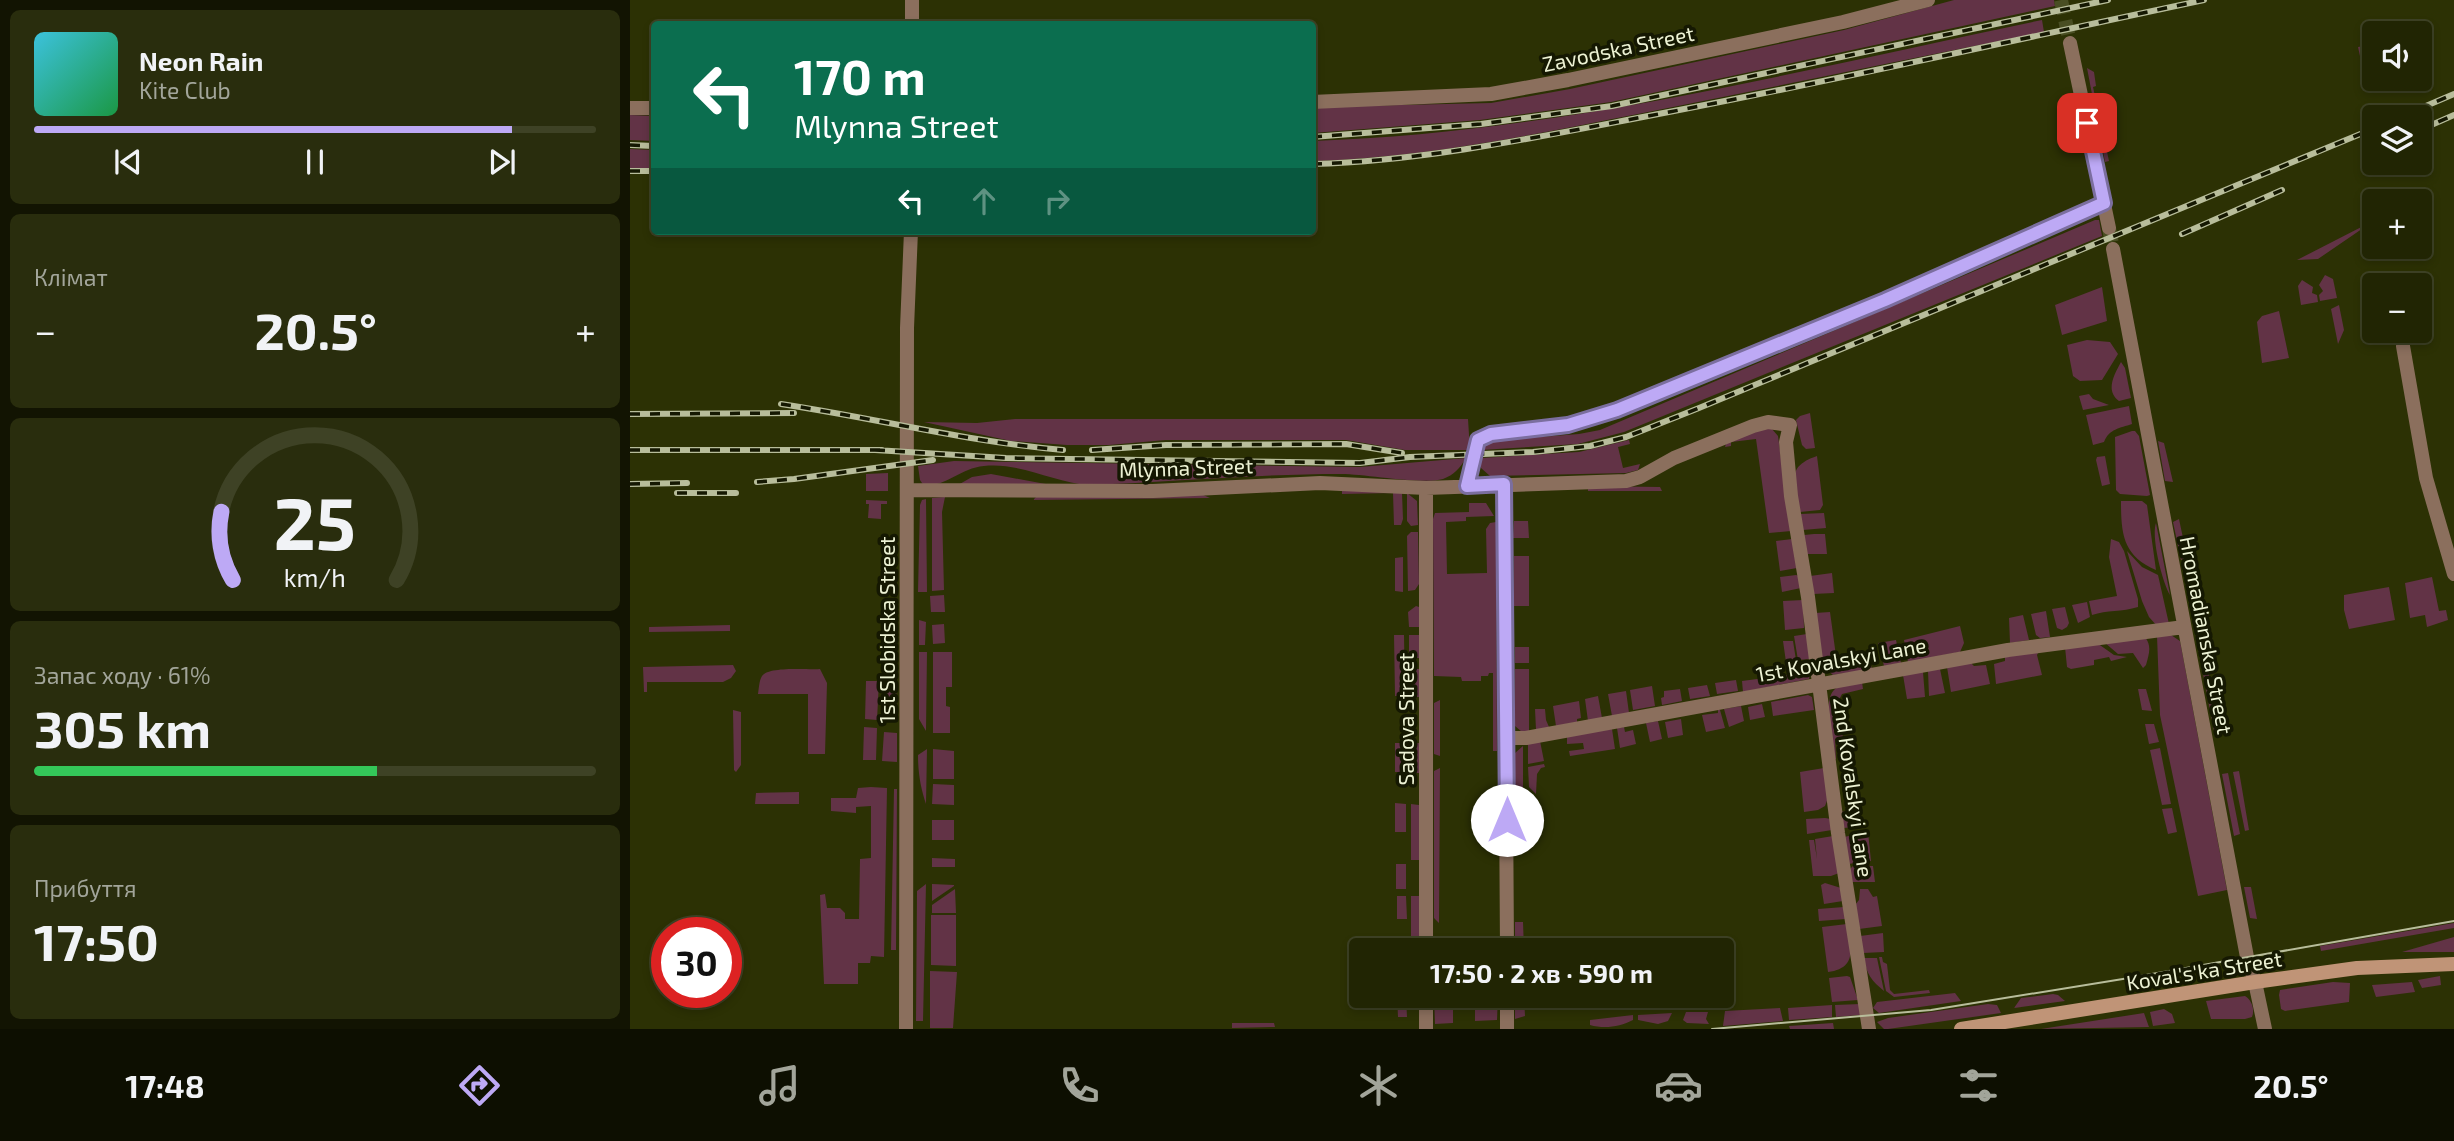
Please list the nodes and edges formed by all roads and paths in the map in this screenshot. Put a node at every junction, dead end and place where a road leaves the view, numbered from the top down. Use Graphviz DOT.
graph roads {
  1 [pos="912,0"];
  2 [pos="1928,0"];
  3 [pos="912,21"];
  4 [pos="2070,43"];
  5 [pos="1316,102"];
  6 [pos="630,108"];
  7 [pos="651,108"];
  8 [pos="2104,203"];
  9 [pos="2109,228"];
  10 [pos="911,235"];
  11 [pos="2113,248"];
  12 [pos="2403,346"];
  13 [pos="1790,425"];
  14 [pos="1504,484"];
  15 [pos="1467,486"];
  16 [pos="1426,488"];
  17 [pos="907,490"];
  18 [pos="2454,574"];
  19 [pos="2184,627"];
  20 [pos="1819,684"];
  21 [pos="1507,738"];
  22 [pos="1426,938"];
  23 [pos="1507,938"];
  24 [pos="2454,964"];
  25 [pos="2255,982"];
  26 [pos="1426,1008"];
  27 [pos="1507,1008"];
  28 [pos="906,1029"];
  29 [pos="1426,1029"];
  30 [pos="1507,1029"];
  31 [pos="1869,1029"];
  32 [pos="1961,1029"];
  33 [pos="2264,1029"];
  1 -- 3 [label="street"];
  2 -- 5 [label="street, Zavodska Street"];
  4 -- 8 [label="street"];
  6 -- 7 [label="street"];
  8 -- 9 [label="street"];
  8 -- 15 [label="street"];
  10 -- 17 [label="street, 1st Slobidska Street"];
  11 -- 19 [label="street, Hromadianska Street"];
  12 -- 18 [label="street"];
  13 -- 14 [label="street, Mlynna Street"];
  13 -- 20 [label="street, 2nd Kovalskyi Lane"];
  14 -- 15 [label="street, Mlynna Street"];
  14 -- 21 [label="street"];
  15 -- 16 [label="street, Mlynna Street"];
  16 -- 17 [label="street, Mlynna Street"];
  16 -- 22 [label="street, Sadova Street"];
  17 -- 28 [label="street, 1st Slobidska Street"];
  19 -- 20 [label="street, 1st Kovalskyi Lane"];
  19 -- 25 [label="street, Hromadianska Street"];
  20 -- 21 [label="street, 1st Kovalskyi Lane"];
  20 -- 31 [label="street, 2nd Kovalskyi Lane"];
  21 -- 23 [label="street"];
  24 -- 25 [label="street, Koval's'ka Street"];
  25 -- 32 [label="street, Koval's'ka Street"];
  25 -- 33 [label="street, Hromadianska Street"];
  26 -- 29 [label="street"];
  27 -- 30 [label="street"];
}
